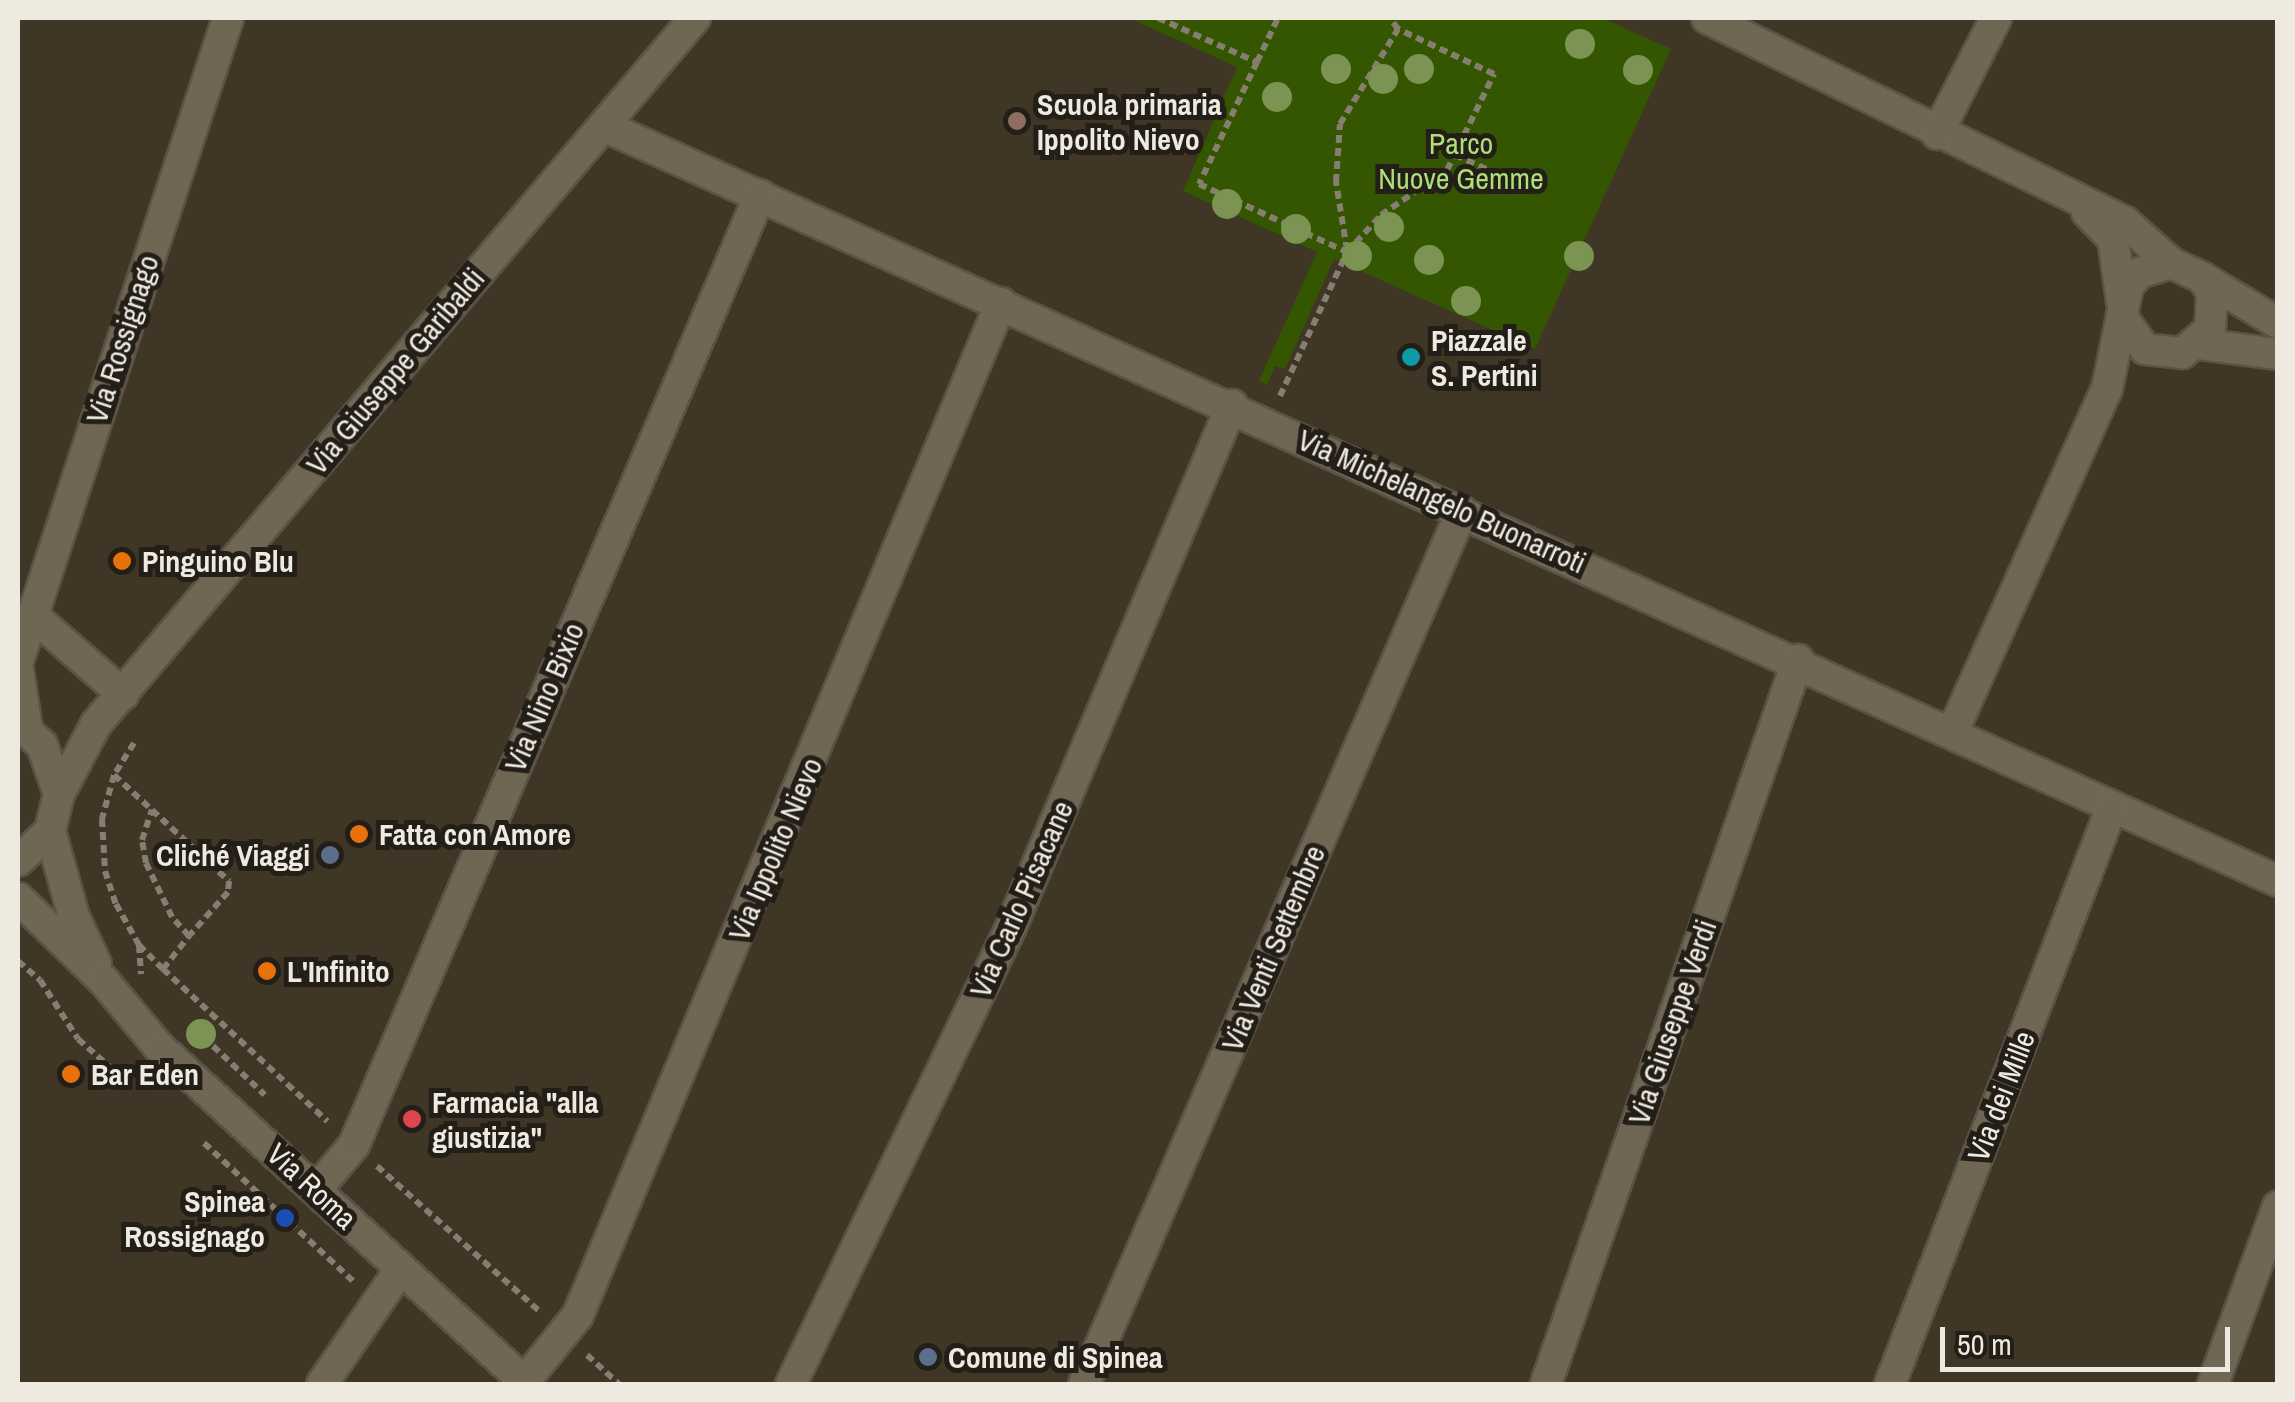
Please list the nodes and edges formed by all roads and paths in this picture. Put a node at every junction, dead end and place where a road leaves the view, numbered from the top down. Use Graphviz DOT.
graph roads {
  1 [pos="228,18"];
  2 [pos="695,18"];
  3 [pos="1158,18"];
  4 [pos="1278,18"];
  5 [pos="1390,18"];
  6 [pos="1707,18"];
  7 [pos="1996,18"];
  8 [pos="1398,28"];
  9 [pos="1257,62"];
  10 [pos="604,126"];
  11 [pos="1937,134"];
  12 [pos="1455,155"];
  13 [pos="1493,172"];
  14 [pos="760,195"];
  15 [pos="2077,204"];
  16 [pos="1347,252"];
  17 [pos="2171,263"];
  18 [pos="2203,278"];
  19 [pos="1001,303"];
  20 [pos="2123,311"];
  21 [pos="2278,323"];
  22 [pos="2199,344"];
  23 [pos="2278,354"];
  24 [pos="2164,356"];
  25 [pos="2107,388"];
  26 [pos="1280,397"];
  27 [pos="1232,405"];
  28 [pos="1462,511"];
  29 [pos="32,615"];
  30 [pos="1798,660"];
  31 [pos="18,661"];
  32 [pos="18,670"];
  33 [pos="123,694"];
  34 [pos="96,724"];
  35 [pos="1953,731"];
  36 [pos="29,733"];
  37 [pos="134,743"];
  38 [pos="114,775"];
  39 [pos="59,794"];
  40 [pos="2112,807"];
  41 [pos="152,810"];
  42 [pos="50,832"];
  43 [pos="18,861"];
  44 [pos="2278,882"];
  45 [pos="18,898"];
  46 [pos="189,936"];
  47 [pos="18,961"];
  48 [pos="163,970"];
  49 [pos="104,981"];
  50 [pos="126,1082"];
  51 [pos="343,1135"];
  52 [pos="204,1143"];
  53 [pos="370,1160"];
  54 [pos="316,1190"];
  55 [pos="2278,1206"];
  56 [pos="400,1268"];
  57 [pos="361,1288"];
  58 [pos="544,1316"];
  59 [pos="586,1354"];
  60 [pos="526,1383"];
  61 [pos="322,1384"];
  62 [pos="619,1384"];
  63 [pos="792,1384"];
  64 [pos="1084,1384"];
  65 [pos="1546,1384"];
  66 [pos="1890,1384"];
  67 [pos="2213,1384"];
  1 -- 29 [label="street, Via Rossignago"];
  2 -- 10 [label="street, Via Giuseppe Garibaldi"];
  3 -- 9 [label="path"];
  4 -- 9 [label="path"];
  5 -- 8 [label="path"];
  6 -- 11 [label="street"];
  7 -- 11 [label="street"];
  8 -- 12 [label="path"];
  8 -- 16 [label="path"];
  9 -- 16 [label="path"];
  10 -- 14 [label="street, Via Michelangelo Buonarroti"];
  10 -- 33 [label="street, Via Giuseppe Garibaldi"];
  11 -- 15 [label="street"];
  12 -- 13 [label="path"];
  12 -- 16 [label="path"];
  14 -- 19 [label="street, Via Michelangelo Buonarroti"];
  14 -- 54 [label="street, Via Nino Bixio"];
  15 -- 17 [label="street"];
  15 -- 20 [label="street"];
  16 -- 26 [label="path"];
  17 -- 18 [label="street"];
  17 -- 20 [label="street"];
  18 -- 21 [label="street"];
  18 -- 22 [label="street"];
  19 -- 27 [label="street, Via Michelangelo Buonarroti"];
  19 -- 60 [label="street, Via Ippolito Nievo"];
  20 -- 24 [label="street"];
  20 -- 25 [label="street"];
  22 -- 23 [label="street"];
  22 -- 24 [label="street"];
  24 -- 25 [label="street"];
  25 -- 35 [label="street"];
  27 -- 28 [label="street, Via Michelangelo Buonarroti"];
  27 -- 63 [label="street, Via Carlo Pisacane"];
  28 -- 30 [label="street, Via Michelangelo Buonarroti"];
  28 -- 64 [label="street, Via Venti Settembre"];
  29 -- 31 [label="street, Via Rossignago"];
  29 -- 33 [label="street"];
  30 -- 35 [label="street, Via Michelangelo Buonarroti"];
  30 -- 65 [label="street, Via Giuseppe Verdi"];
  32 -- 36 [label="street"];
  33 -- 34 [label="street, Via Giuseppe Garibaldi"];
  34 -- 36 [label="street, Via Giuseppe Garibaldi"];
  34 -- 39 [label="street, Via Giuseppe Garibaldi"];
  35 -- 40 [label="street, Via Michelangelo Buonarroti"];
  36 -- 39 [label="street"];
  37 -- 38 [label="path"];
  38 -- 41 [label="path"];
  38 -- 48 [label="path"];
  39 -- 42 [label="street, Via Roma"];
  40 -- 44 [label="street, Via Michelangelo Buonarroti"];
  40 -- 66 [label="street, Via dei Mille"];
  41 -- 46 [label="path"];
  41 -- 46 [label="path"];
  42 -- 43 [label="street"];
  42 -- 49 [label="street, Via Roma"];
  45 -- 49 [label="street, Via Roma"];
  46 -- 48 [label="path"];
  47 -- 50 [label="path"];
  48 -- 51 [label="path"];
  49 -- 54 [label="street, Via Roma"];
  52 -- 57 [label="path"];
  53 -- 58 [label="path"];
  54 -- 56 [label="street, Via Roma"];
  55 -- 67 [label="street"];
  56 -- 60 [label="street, Via Roma"];
  56 -- 61 [label="street"];
  59 -- 62 [label="path"];
}
